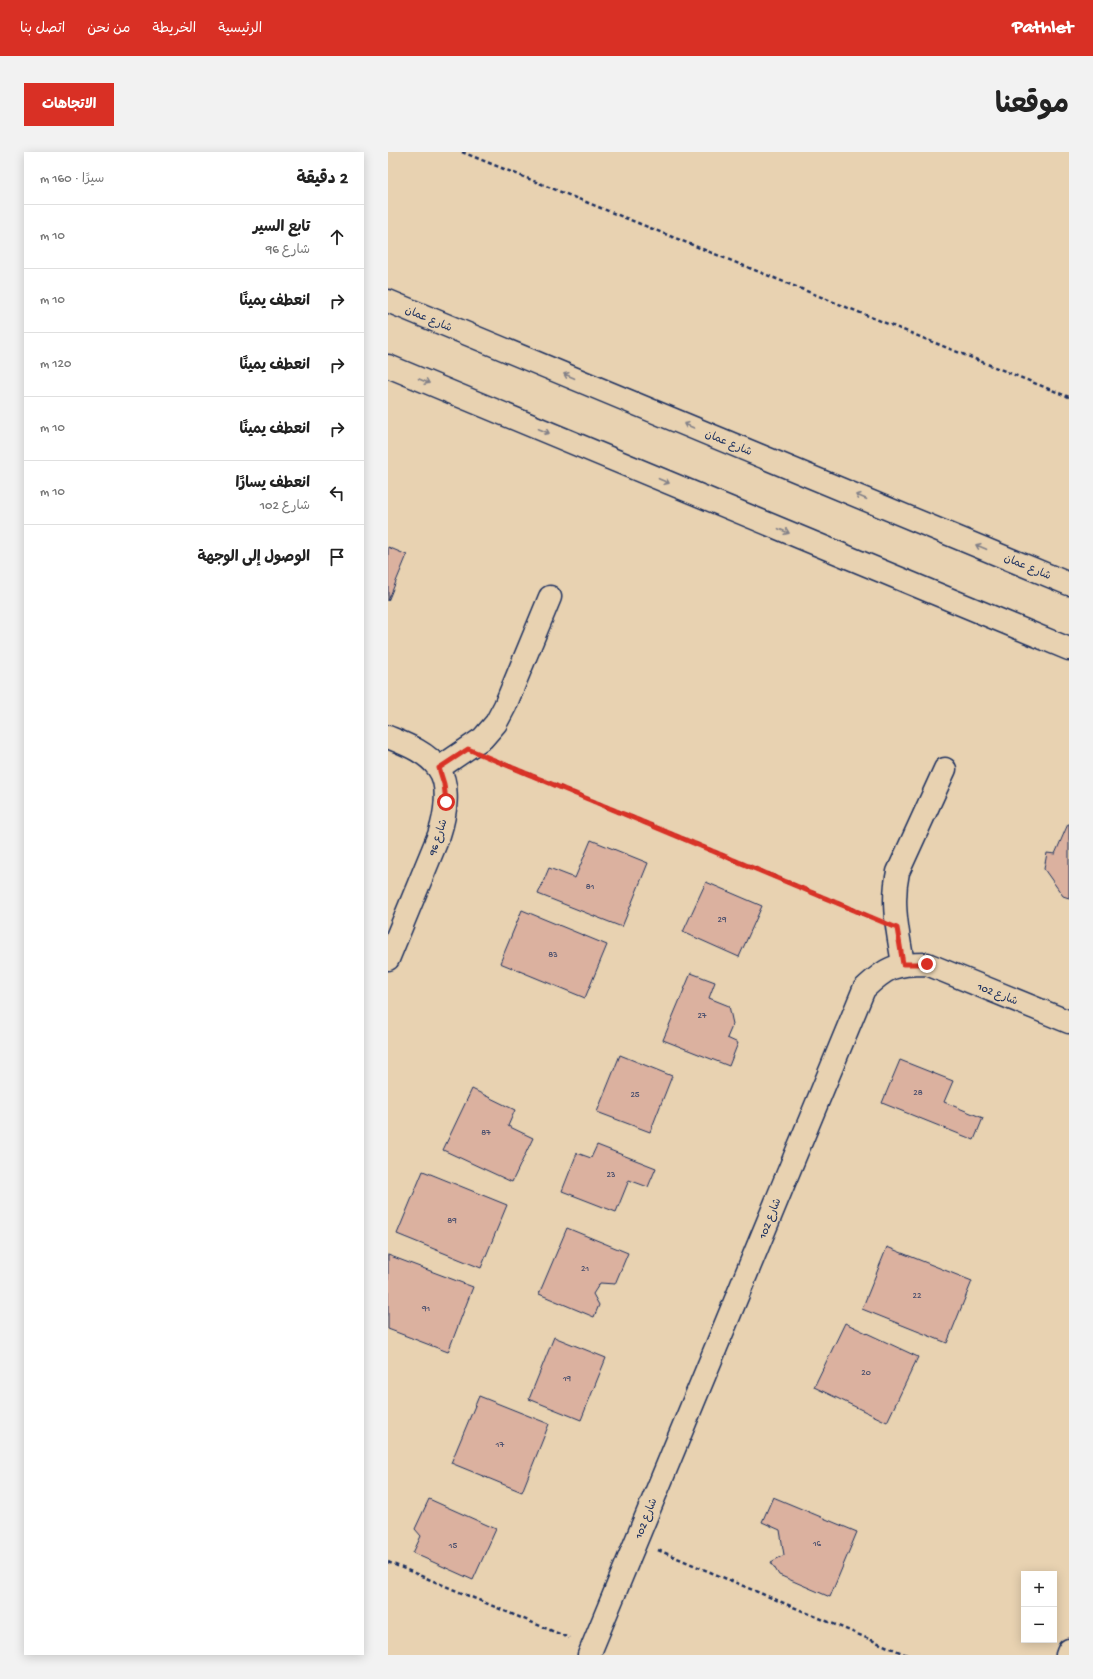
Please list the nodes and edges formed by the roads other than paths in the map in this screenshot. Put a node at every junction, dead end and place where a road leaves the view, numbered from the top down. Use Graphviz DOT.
graph roads {
  1 [pos="388,301"];
  2 [pos="388,366"];
  3 [pos="1069,584"];
  4 [pos="550,597"];
  5 [pos="1069,649"];
  6 [pos="388,737"];
  7 [pos="439,768"];
  8 [pos="945,769"];
  9 [pos="388,959"];
  10 [pos="903,964"];
  11 [pos="1069,1022"];
  12 [pos="1069,1650"];
  13 [pos="590,1651"];
  14 [pos="1067,1655"];
  3 -- 1 [label="main road, شارع عمان, one-way"];
  2 -- 5 [label="main road, one-way"];
  4 -- 7 [label="main road"];
  6 -- 7 [label="main road"];
  7 -- 9 [label="main road, شارع 96"];
  8 -- 10 [label="main road"];
  10 -- 11 [label="main road, شارع 102"];
  10 -- 13 [label="main road, شارع 102"];
  12 -- 14 [label="main road"];
}
